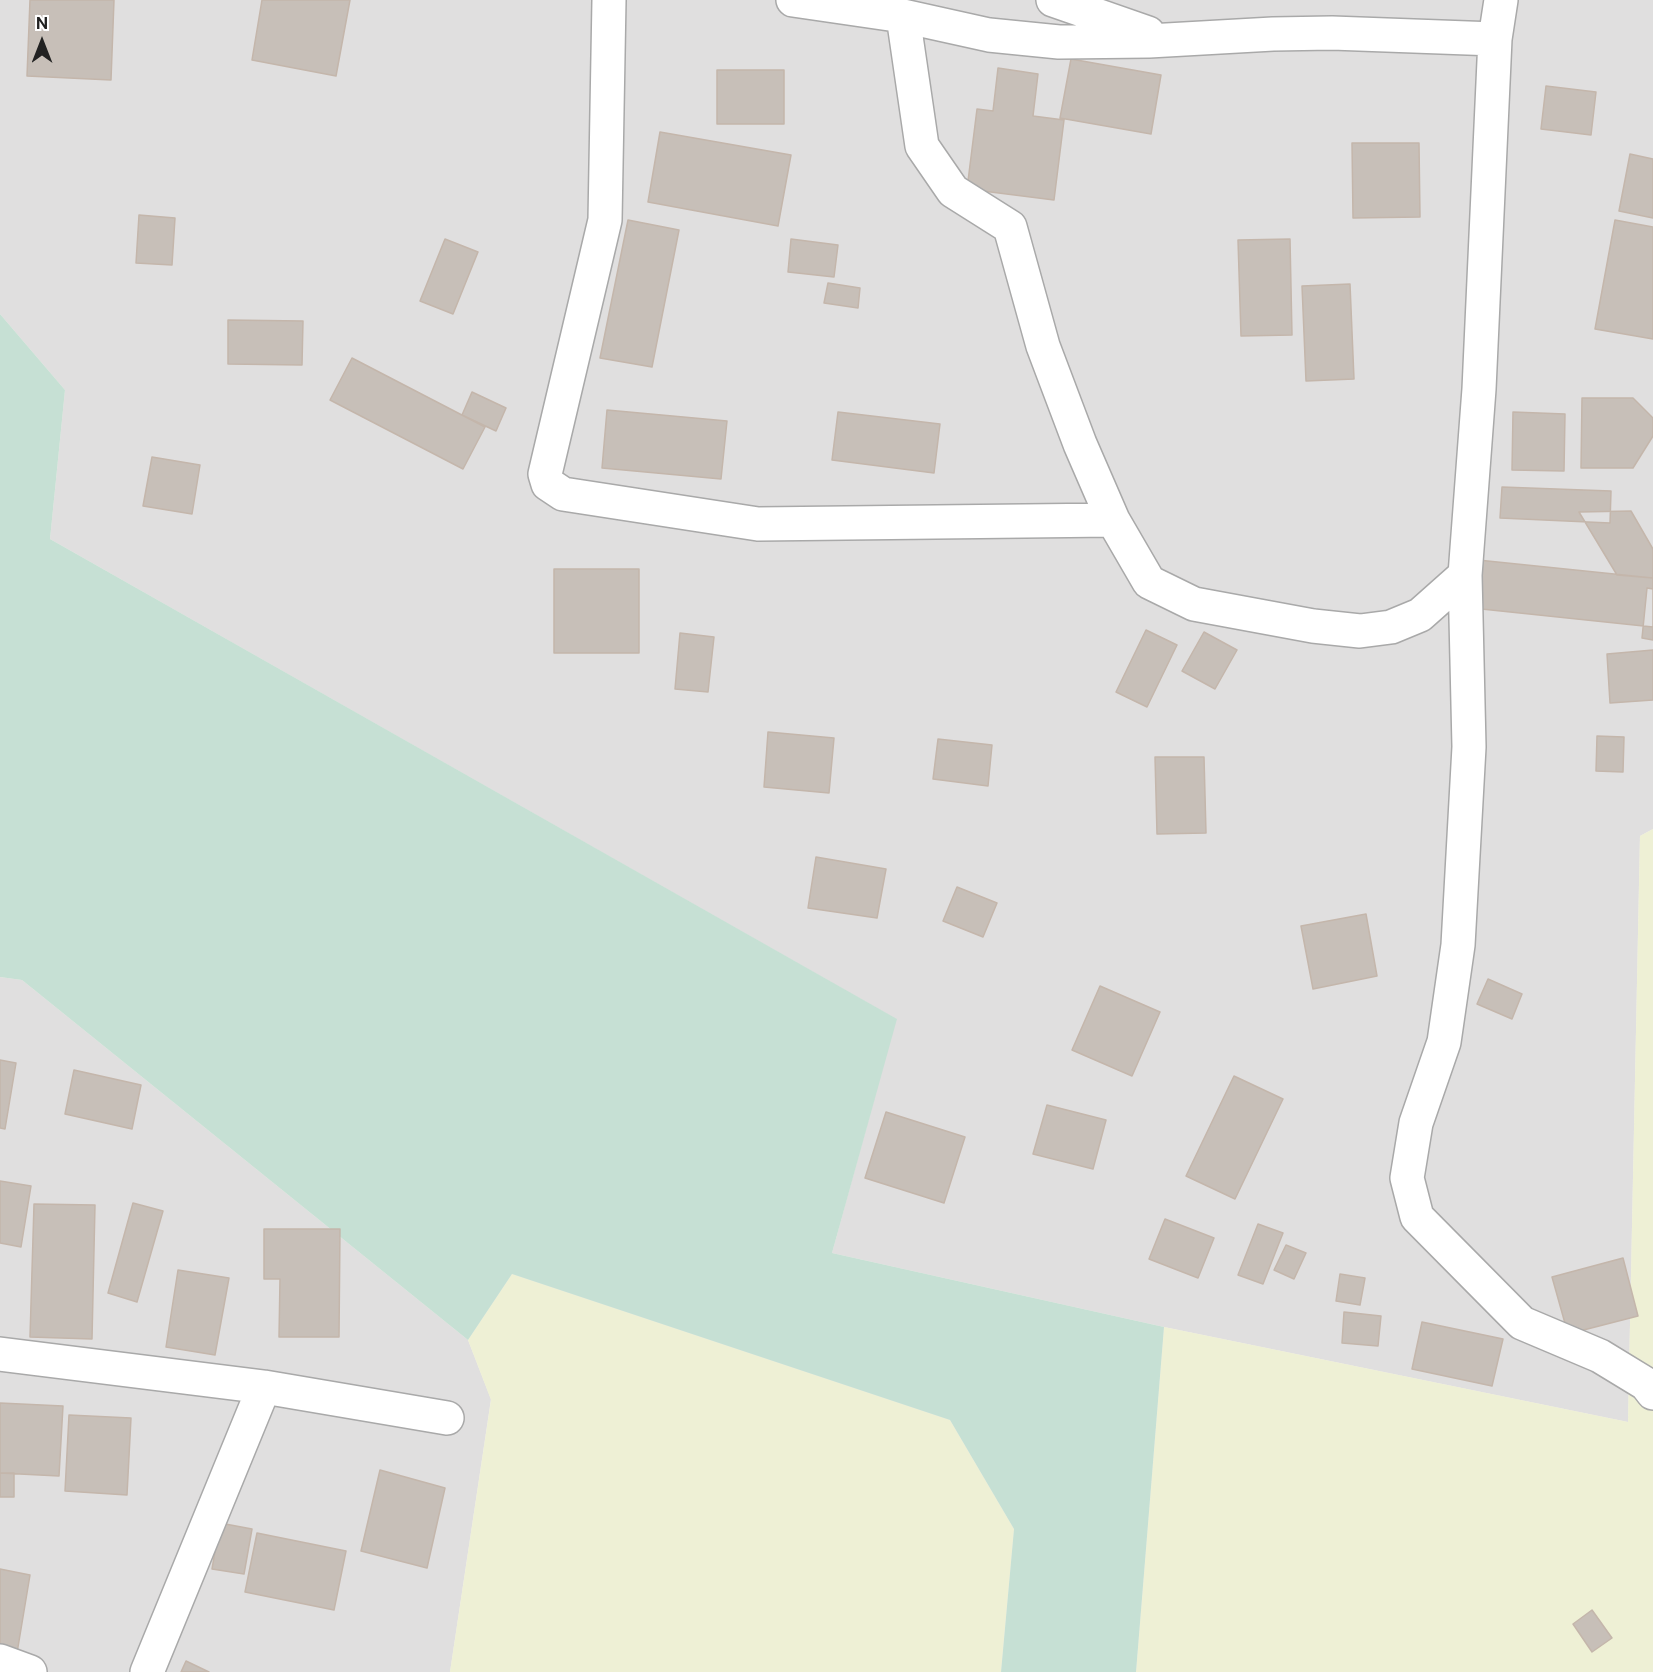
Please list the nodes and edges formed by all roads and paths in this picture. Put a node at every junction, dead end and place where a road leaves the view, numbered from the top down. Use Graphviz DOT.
graph roads {
  1 [pos="609,0"];
  2 [pos="793,0"];
  3 [pos="1053,0"];
  4 [pos="1501,0"];
  5 [pos="903,16"];
  6 [pos="1496,39"];
  7 [pos="1169,40"];
  8 [pos="1113,520"];
  9 [pos="1465,575"];
  10 [pos="0,1354"];
  11 [pos="264,1388"];
  12 [pos="1653,1393"];
  13 [pos="447,1418"];
  14 [pos="0,1661"];
  15 [pos="30,1672"];
  16 [pos="147,1672"];
  1 -- 8 [label="street"];
  2 -- 5 [label="street"];
  3 -- 7 [label="street"];
  4 -- 6 [label="street"];
  5 -- 7 [label="street"];
  5 -- 8 [label="street"];
  6 -- 7 [label="street"];
  6 -- 9 [label="street"];
  8 -- 9 [label="street"];
  9 -- 12 [label="street"];
  10 -- 11 [label="street"];
  11 -- 13 [label="street"];
  11 -- 16 [label="street"];
  14 -- 15 [label="street"];
}
